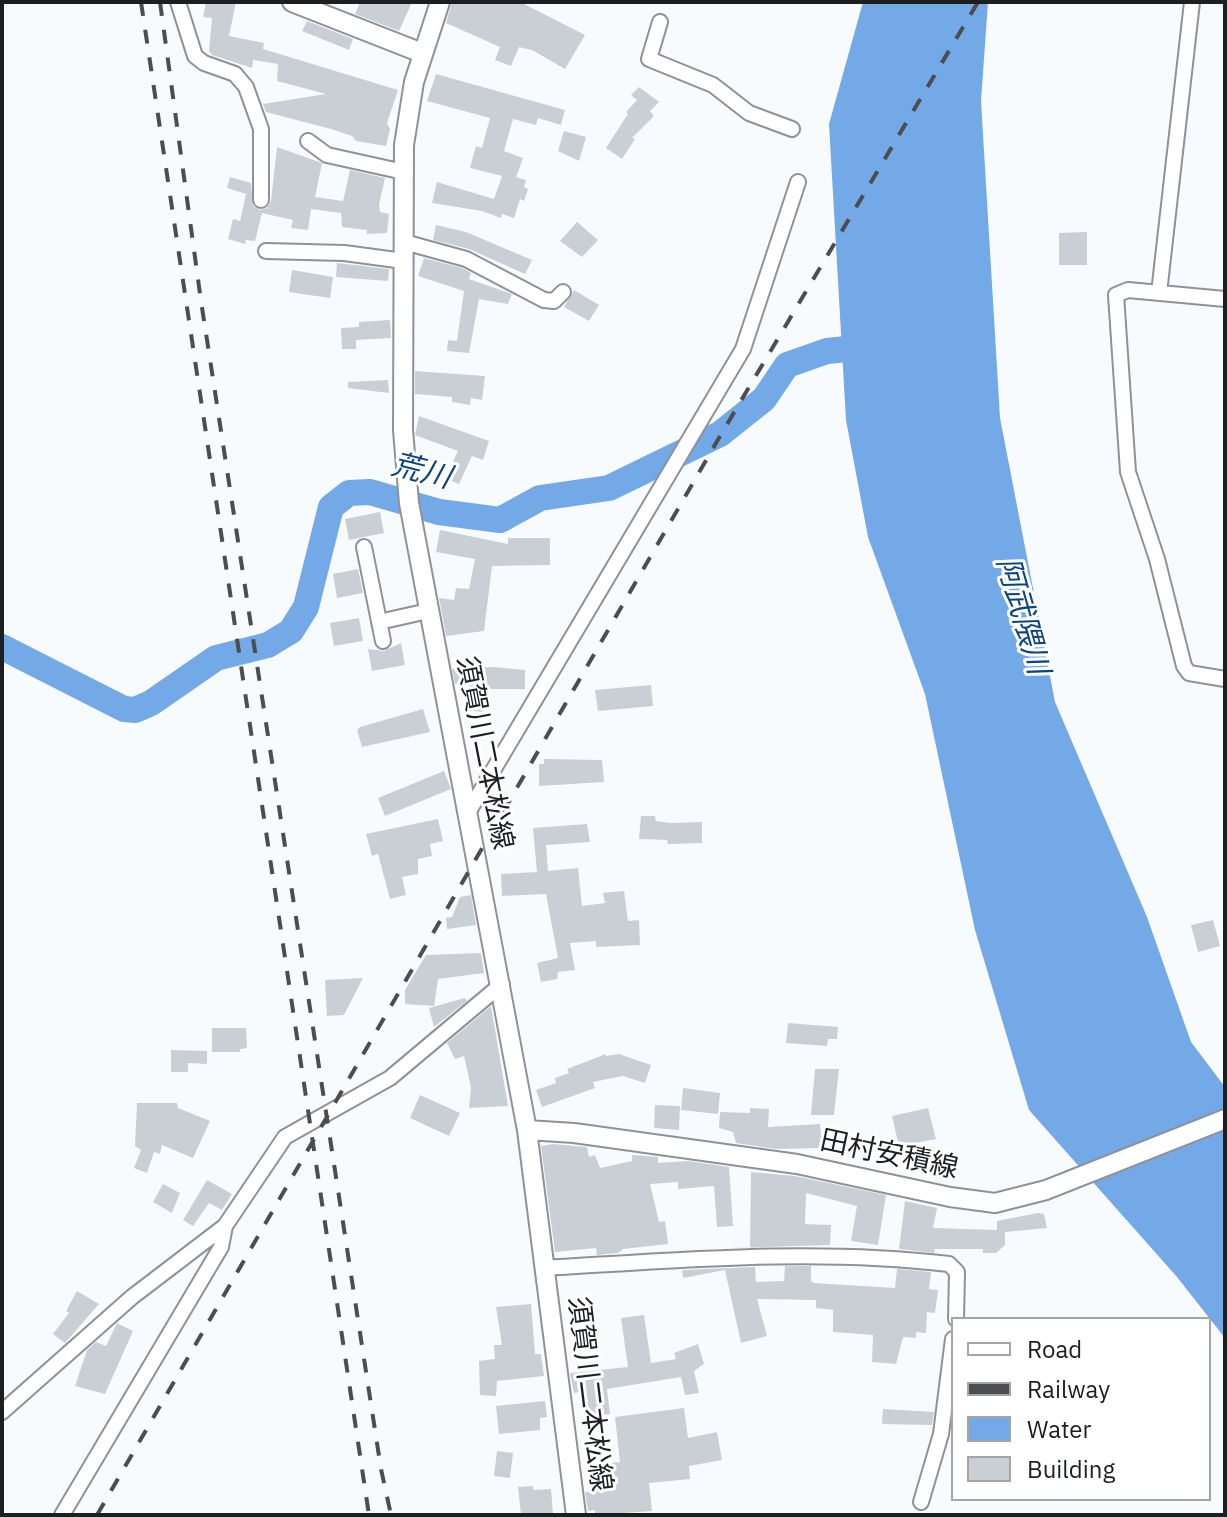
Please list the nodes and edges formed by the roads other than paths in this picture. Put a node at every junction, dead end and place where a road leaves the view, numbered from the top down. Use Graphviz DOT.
graph roads {
  1 [pos="178,2"];
  2 [pos="292,2"];
  3 [pos="440,2"];
  4 [pos="1192,2"];
  5 [pos="660,22"];
  6 [pos="422,53"];
  7 [pos="792,129"];
  8 [pos="308,141"];
  9 [pos="404,172"];
  10 [pos="798,182"];
  11 [pos="261,200"];
  12 [pos="266,251"];
  13 [pos="404,251"];
  14 [pos="563,292"];
  15 [pos="1159,293"];
  16 [pos="1225,299"];
  17 [pos="364,547"];
  18 [pos="428,611"];
  19 [pos="379,622"];
  20 [pos="383,641"];
  21 [pos="1225,679"];
  22 [pos="466,816"];
  23 [pos="502,984"];
  24 [pos="1225,1119"];
  25 [pos="527,1130"];
  26 [pos="225,1226"];
  27 [pos="544,1268"];
  28 [pos="956,1317"];
  29 [pos="951,1355"];
  30 [pos="2,1412"];
  31 [pos="921,1502"];
  32 [pos="62,1515"];
  33 [pos="576,1515"];
  1 -- 11 [label="street"];
  2 -- 6 [label="main road"];
  3 -- 6 [label="main road, 須賀川二本松線"];
  4 -- 15 [label="street"];
  5 -- 7 [label="street"];
  6 -- 9 [label="main road, 須賀川二本松線"];
  8 -- 9 [label="street"];
  9 -- 13 [label="main road, 須賀川二本松線"];
  10 -- 22 [label="street"];
  12 -- 13 [label="street"];
  13 -- 14 [label="street"];
  13 -- 18 [label="main road, 須賀川二本松線"];
  15 -- 16 [label="street"];
  15 -- 21 [label="street"];
  17 -- 19 [label="street"];
  18 -- 19 [label="street"];
  18 -- 22 [label="main road, 須賀川二本松線"];
  19 -- 20 [label="street"];
  22 -- 23 [label="main road, 須賀川二本松線"];
  23 -- 25 [label="main road, 須賀川二本松線"];
  23 -- 26 [label="street"];
  24 -- 25 [label="main road, 田村安積線"];
  25 -- 27 [label="main road, 須賀川二本松線"];
  26 -- 30 [label="street"];
  26 -- 32 [label="street"];
  27 -- 28 [label="street"];
  27 -- 33 [label="main road, 須賀川二本松線"];
  29 -- 31 [label="street"];
}
